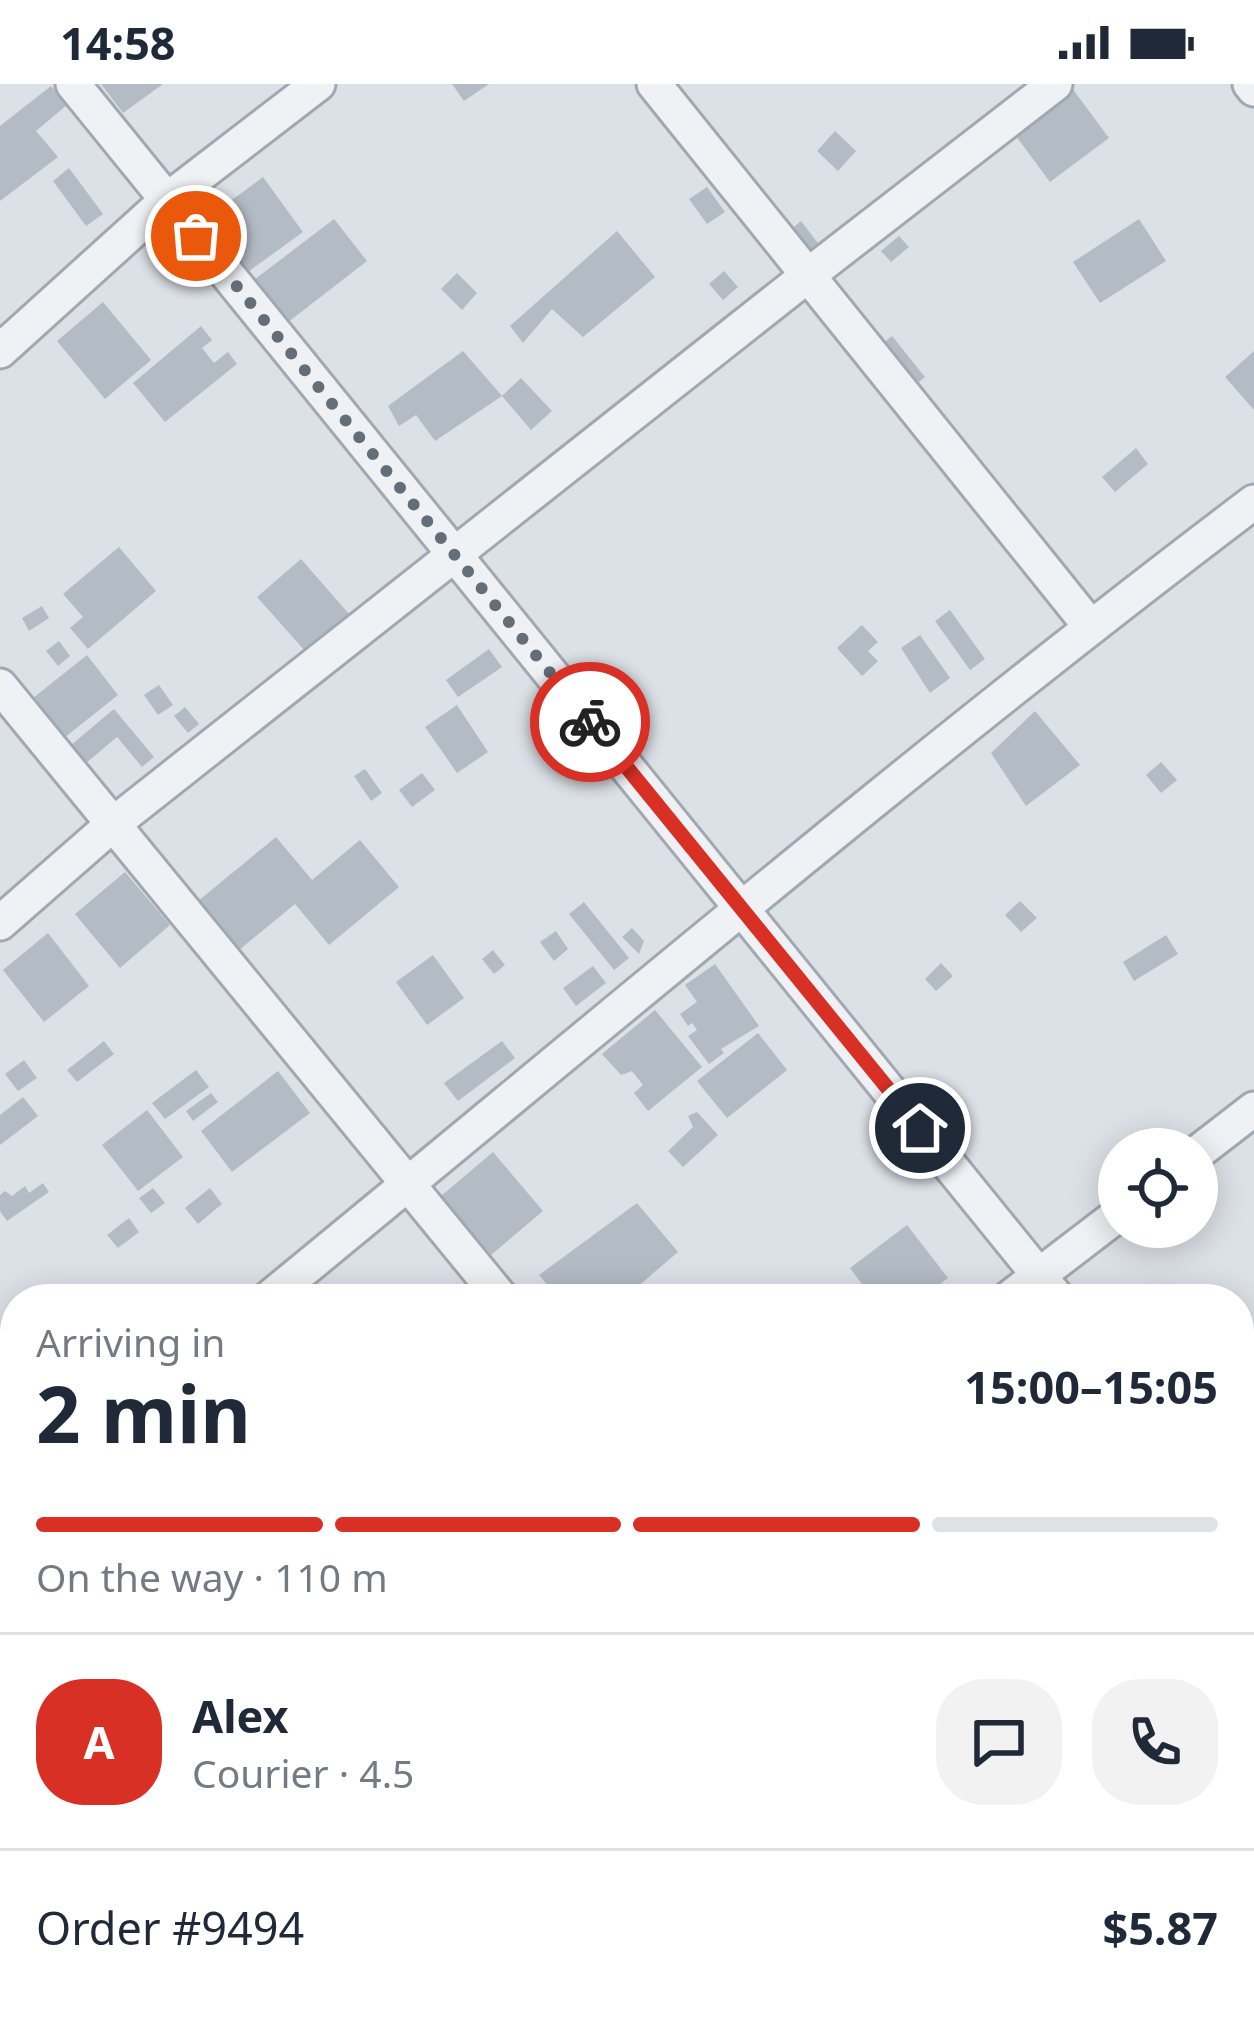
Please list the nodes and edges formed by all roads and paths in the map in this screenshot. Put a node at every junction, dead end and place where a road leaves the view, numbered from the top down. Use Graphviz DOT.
graph roads {
  1 [pos="73,84"];
  2 [pos="318,84"];
  3 [pos="654,84"];
  4 [pos="1055,84"];
  5 [pos="167,200"];
  6 [pos="807,275"];
  7 [pos="0,351"];
  8 [pos="1254,502"];
  9 [pos="453,556"];
  10 [pos="1090,626"];
  11 [pos="0,686"];
  12 [pos="112,825"];
  13 [pos="742,907"];
  14 [pos="0,923"];
  15 [pos="1254,1109"];
  16 [pos="1218,1137"];
  17 [pos="407,1185"];
  18 [pos="1098,1236"];
  19 [pos="286,1284"];
  20 [pos="490,1284"];
  21 [pos="1047,1284"];
  22 [pos="1052,1284"];
  1 -- 5 [label="street"];
  2 -- 5 [label="street"];
  3 -- 6 [label="street"];
  4 -- 6 [label="street"];
  5 -- 7 [label="street"];
  5 -- 9 [label="street"];
  6 -- 9 [label="street"];
  6 -- 10 [label="street"];
  8 -- 10 [label="street"];
  9 -- 12 [label="street"];
  9 -- 13 [label="street"];
  10 -- 13 [label="street"];
  11 -- 12 [label="street"];
  12 -- 14 [label="street"];
  12 -- 17 [label="street"];
  13 -- 17 [label="street"];
  13 -- 21 [label="street"];
  15 -- 16 [label="street"];
  17 -- 19 [label="street"];
  17 -- 20 [label="street"];
  18 -- 22 [label="street"];
}
